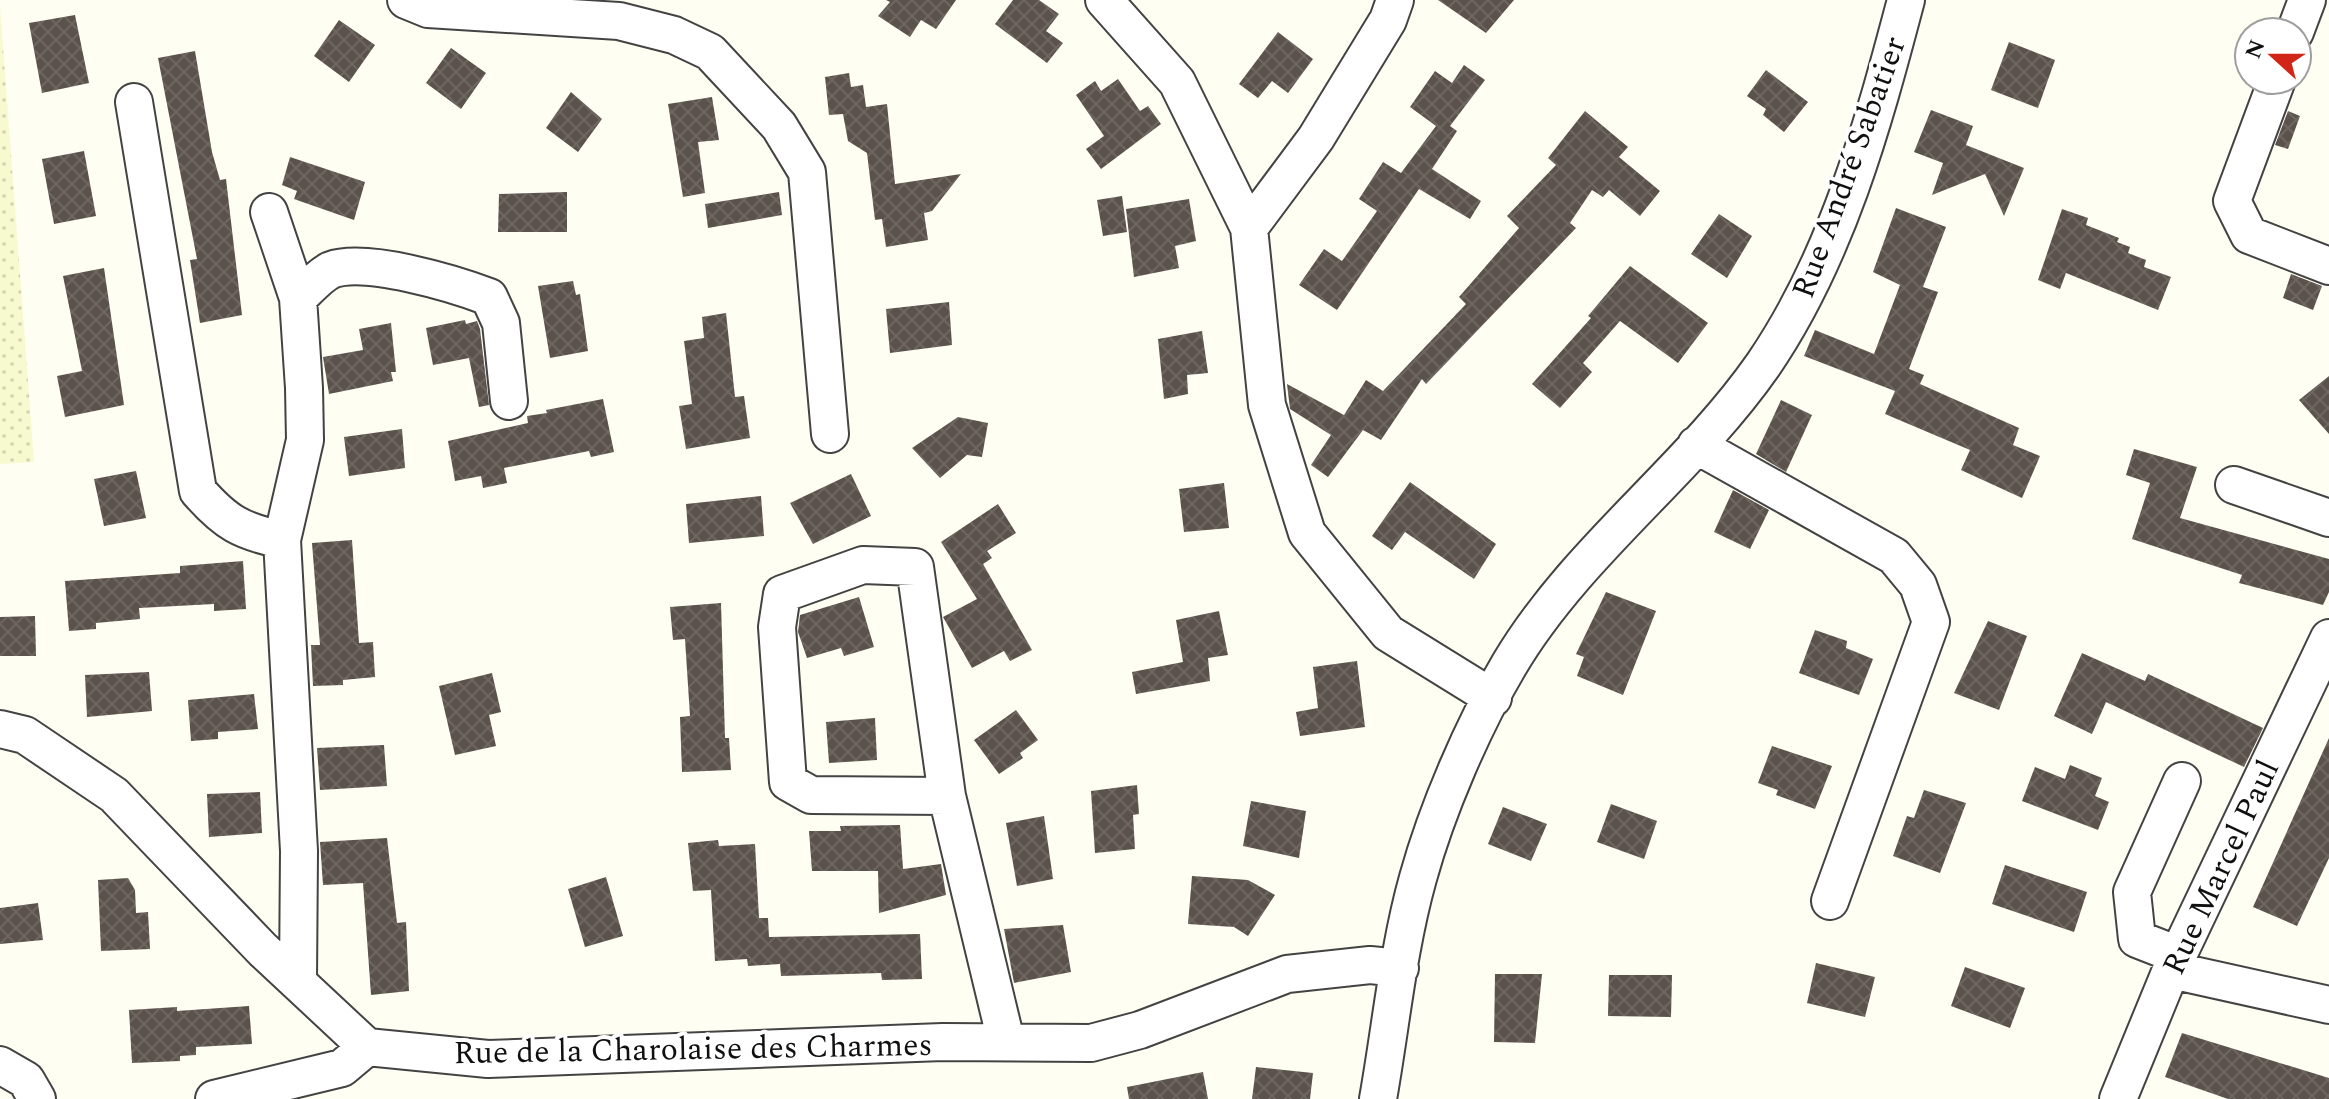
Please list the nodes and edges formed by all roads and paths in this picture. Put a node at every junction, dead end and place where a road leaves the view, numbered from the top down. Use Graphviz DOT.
graph roads {
  1 [pos="406,0"];
  2 [pos="1104,0"];
  3 [pos="1395,0"];
  4 [pos="1906,0"];
  5 [pos="2271,96"];
  6 [pos="134,102"];
  7 [pos="269,212"];
  8 [pos="1249,228"];
  9 [pos="2329,266"];
  10 [pos="298,298"];
  11 [pos="509,401"];
  12 [pos="830,434"];
  13 [pos="1696,445"];
  14 [pos="2234,485"];
  15 [pos="2329,518"];
  16 [pos="282,540"];
  17 [pos="2329,638"];
  18 [pos="1493,698"];
  19 [pos="0,729"];
  20 [pos="2182,781"];
  21 [pos="947,796"];
  22 [pos="1830,901"];
  23 [pos="2174,963"];
  24 [pos="1400,968"];
  25 [pos="298,979"];
  26 [pos="2329,1005"];
  27 [pos="1006,1041"];
  28 [pos="367,1047"];
  29 [pos="0,1065"];
  30 [pos="37,1099"];
  31 [pos="214,1099"];
  32 [pos="1378,1099"];
  33 [pos="2118,1099"];
  1 -- 12 [label="street"];
  2 -- 8 [label="street"];
  3 -- 8 [label="street"];
  4 -- 13 [label="street, Rue André Sabatier"];
  5 -- 9 [label="street"];
  6 -- 16 [label="street"];
  7 -- 10 [label="street"];
  8 -- 18 [label="street"];
  10 -- 11 [label="street"];
  10 -- 16 [label="street"];
  13 -- 18 [label="street, Rue André Sabatier"];
  13 -- 22 [label="street"];
  14 -- 15 [label="street"];
  16 -- 25 [label="street"];
  17 -- 23 [label="street, Rue Marcel Paul"];
  18 -- 24 [label="street, Rue André Sabatier"];
  19 -- 25 [label="street"];
  20 -- 23 [label="street"];
  21 -- 21 [label="street"];
  21 -- 27 [label="street"];
  23 -- 26 [label="street"];
  23 -- 33 [label="street, Rue Marcel Paul"];
  24 -- 27 [label="street, Rue de la Charolaise des Charmes"];
  24 -- 32 [label="street, Rue André Sabatier"];
  25 -- 28 [label="street"];
  27 -- 28 [label="street, Rue de la Charolaise des Charmes"];
  28 -- 31 [label="street"];
  29 -- 30 [label="street"];
}
